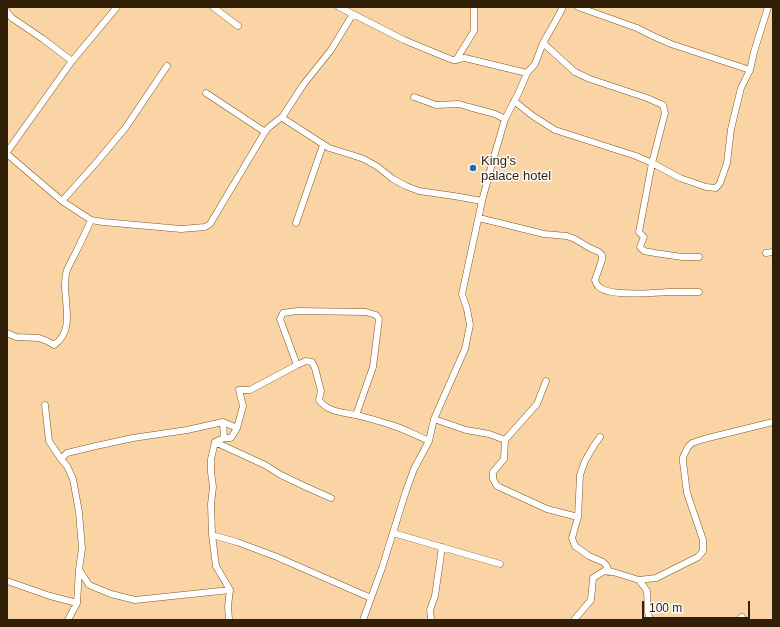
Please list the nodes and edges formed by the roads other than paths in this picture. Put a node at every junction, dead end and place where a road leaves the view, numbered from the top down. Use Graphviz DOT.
graph roads {
  1 [pos="117,7"];
  2 [pos="213,7"];
  3 [pos="339,7"];
  4 [pos="474,7"];
  5 [pos="562,7"];
  6 [pos="578,7"];
  7 [pos="768,7"];
  8 [pos="7,12"];
  9 [pos="353,14"];
  10 [pos="238,26"];
  11 [pos="543,43"];
  12 [pos="456,60"];
  13 [pos="72,61"];
  14 [pos="167,66"];
  15 [pos="750,70"];
  16 [pos="527,73"];
  17 [pos="206,93"];
  18 [pos="414,97"];
  19 [pos="514,101"];
  20 [pos="283,116"];
  21 [pos="505,118"];
  22 [pos="265,132"];
  23 [pos="323,144"];
  24 [pos="7,153"];
  25 [pos="652,163"];
  26 [pos="62,201"];
  27 [pos="482,201"];
  28 [pos="479,218"];
  29 [pos="91,220"];
  30 [pos="296,223"];
  31 [pos="773,252"];
  32 [pos="766,253"];
  33 [pos="699,258"];
  34 [pos="699,292"];
  35 [pos="7,333"];
  36 [pos="297,365"];
  37 [pos="546,381"];
  38 [pos="45,406"];
  39 [pos="356,415"];
  40 [pos="434,420"];
  41 [pos="223,422"];
  42 [pos="772,425"];
  43 [pos="237,428"];
  44 [pos="600,437"];
  45 [pos="224,438"];
  46 [pos="505,440"];
  47 [pos="429,441"];
  48 [pos="215,442"];
  49 [pos="61,459"];
  50 [pos="331,498"];
  51 [pos="578,517"];
  52 [pos="393,533"];
  53 [pos="212,535"];
  54 [pos="442,547"];
  55 [pos="500,564"];
  56 [pos="79,569"];
  57 [pos="609,572"];
  58 [pos="639,580"];
  59 [pos="7,581"];
  60 [pos="230,590"];
  61 [pos="372,598"];
  62 [pos="77,603"];
  63 [pos="68,620"];
  64 [pos="229,620"];
  65 [pos="363,620"];
  66 [pos="432,620"];
  67 [pos="574,620"];
  68 [pos="650,620"];
  1 -- 13 [label="street"];
  2 -- 10 [label="street"];
  3 -- 9 [label="street"];
  4 -- 12 [label="street"];
  5 -- 11 [label="street"];
  6 -- 15 [label="street"];
  7 -- 15 [label="street"];
  8 -- 13 [label="street"];
  9 -- 12 [label="street"];
  9 -- 20 [label="street"];
  11 -- 16 [label="street"];
  11 -- 25 [label="street"];
  12 -- 16 [label="street"];
  13 -- 24 [label="street"];
  14 -- 26 [label="street"];
  15 -- 25 [label="street"];
  16 -- 19 [label="street"];
  17 -- 22 [label="street"];
  18 -- 21 [label="street"];
  19 -- 21 [label="street"];
  19 -- 25 [label="street"];
  20 -- 22 [label="street"];
  20 -- 23 [label="street"];
  21 -- 27 [label="street"];
  22 -- 29 [label="street"];
  23 -- 27 [label="street"];
  23 -- 30 [label="street"];
  24 -- 26 [label="street"];
  25 -- 33 [label="street"];
  26 -- 29 [label="street"];
  27 -- 28 [label="street"];
  28 -- 34 [label="street"];
  28 -- 40 [label="street"];
  29 -- 35 [label="street"];
  31 -- 32 [label="street"];
  36 -- 39 [label="street"];
  36 -- 39 [label="street"];
  36 -- 43 [label="street"];
  37 -- 46 [label="street"];
  38 -- 49 [label="street"];
  39 -- 47 [label="street"];
  40 -- 46 [label="street"];
  40 -- 47 [label="street"];
  41 -- 43 [label="street"];
  41 -- 45 [label="street"];
  41 -- 49 [label="street"];
  42 -- 58 [label="street"];
  43 -- 45 [label="street"];
  44 -- 51 [label="street"];
  45 -- 48 [label="street"];
  46 -- 51 [label="street"];
  47 -- 52 [label="street"];
  48 -- 50 [label="street"];
  48 -- 53 [label="street"];
  49 -- 56 [label="street"];
  51 -- 57 [label="street"];
  52 -- 54 [label="street"];
  52 -- 61 [label="street"];
  53 -- 60 [label="street"];
  53 -- 61 [label="street"];
  54 -- 55 [label="street"];
  54 -- 66 [label="street"];
  56 -- 60 [label="street"];
  56 -- 62 [label="street"];
  57 -- 58 [label="street"];
  57 -- 67 [label="street"];
  58 -- 68 [label="street"];
  59 -- 62 [label="street"];
  60 -- 64 [label="street"];
  61 -- 65 [label="street"];
  62 -- 63 [label="street"];
}
